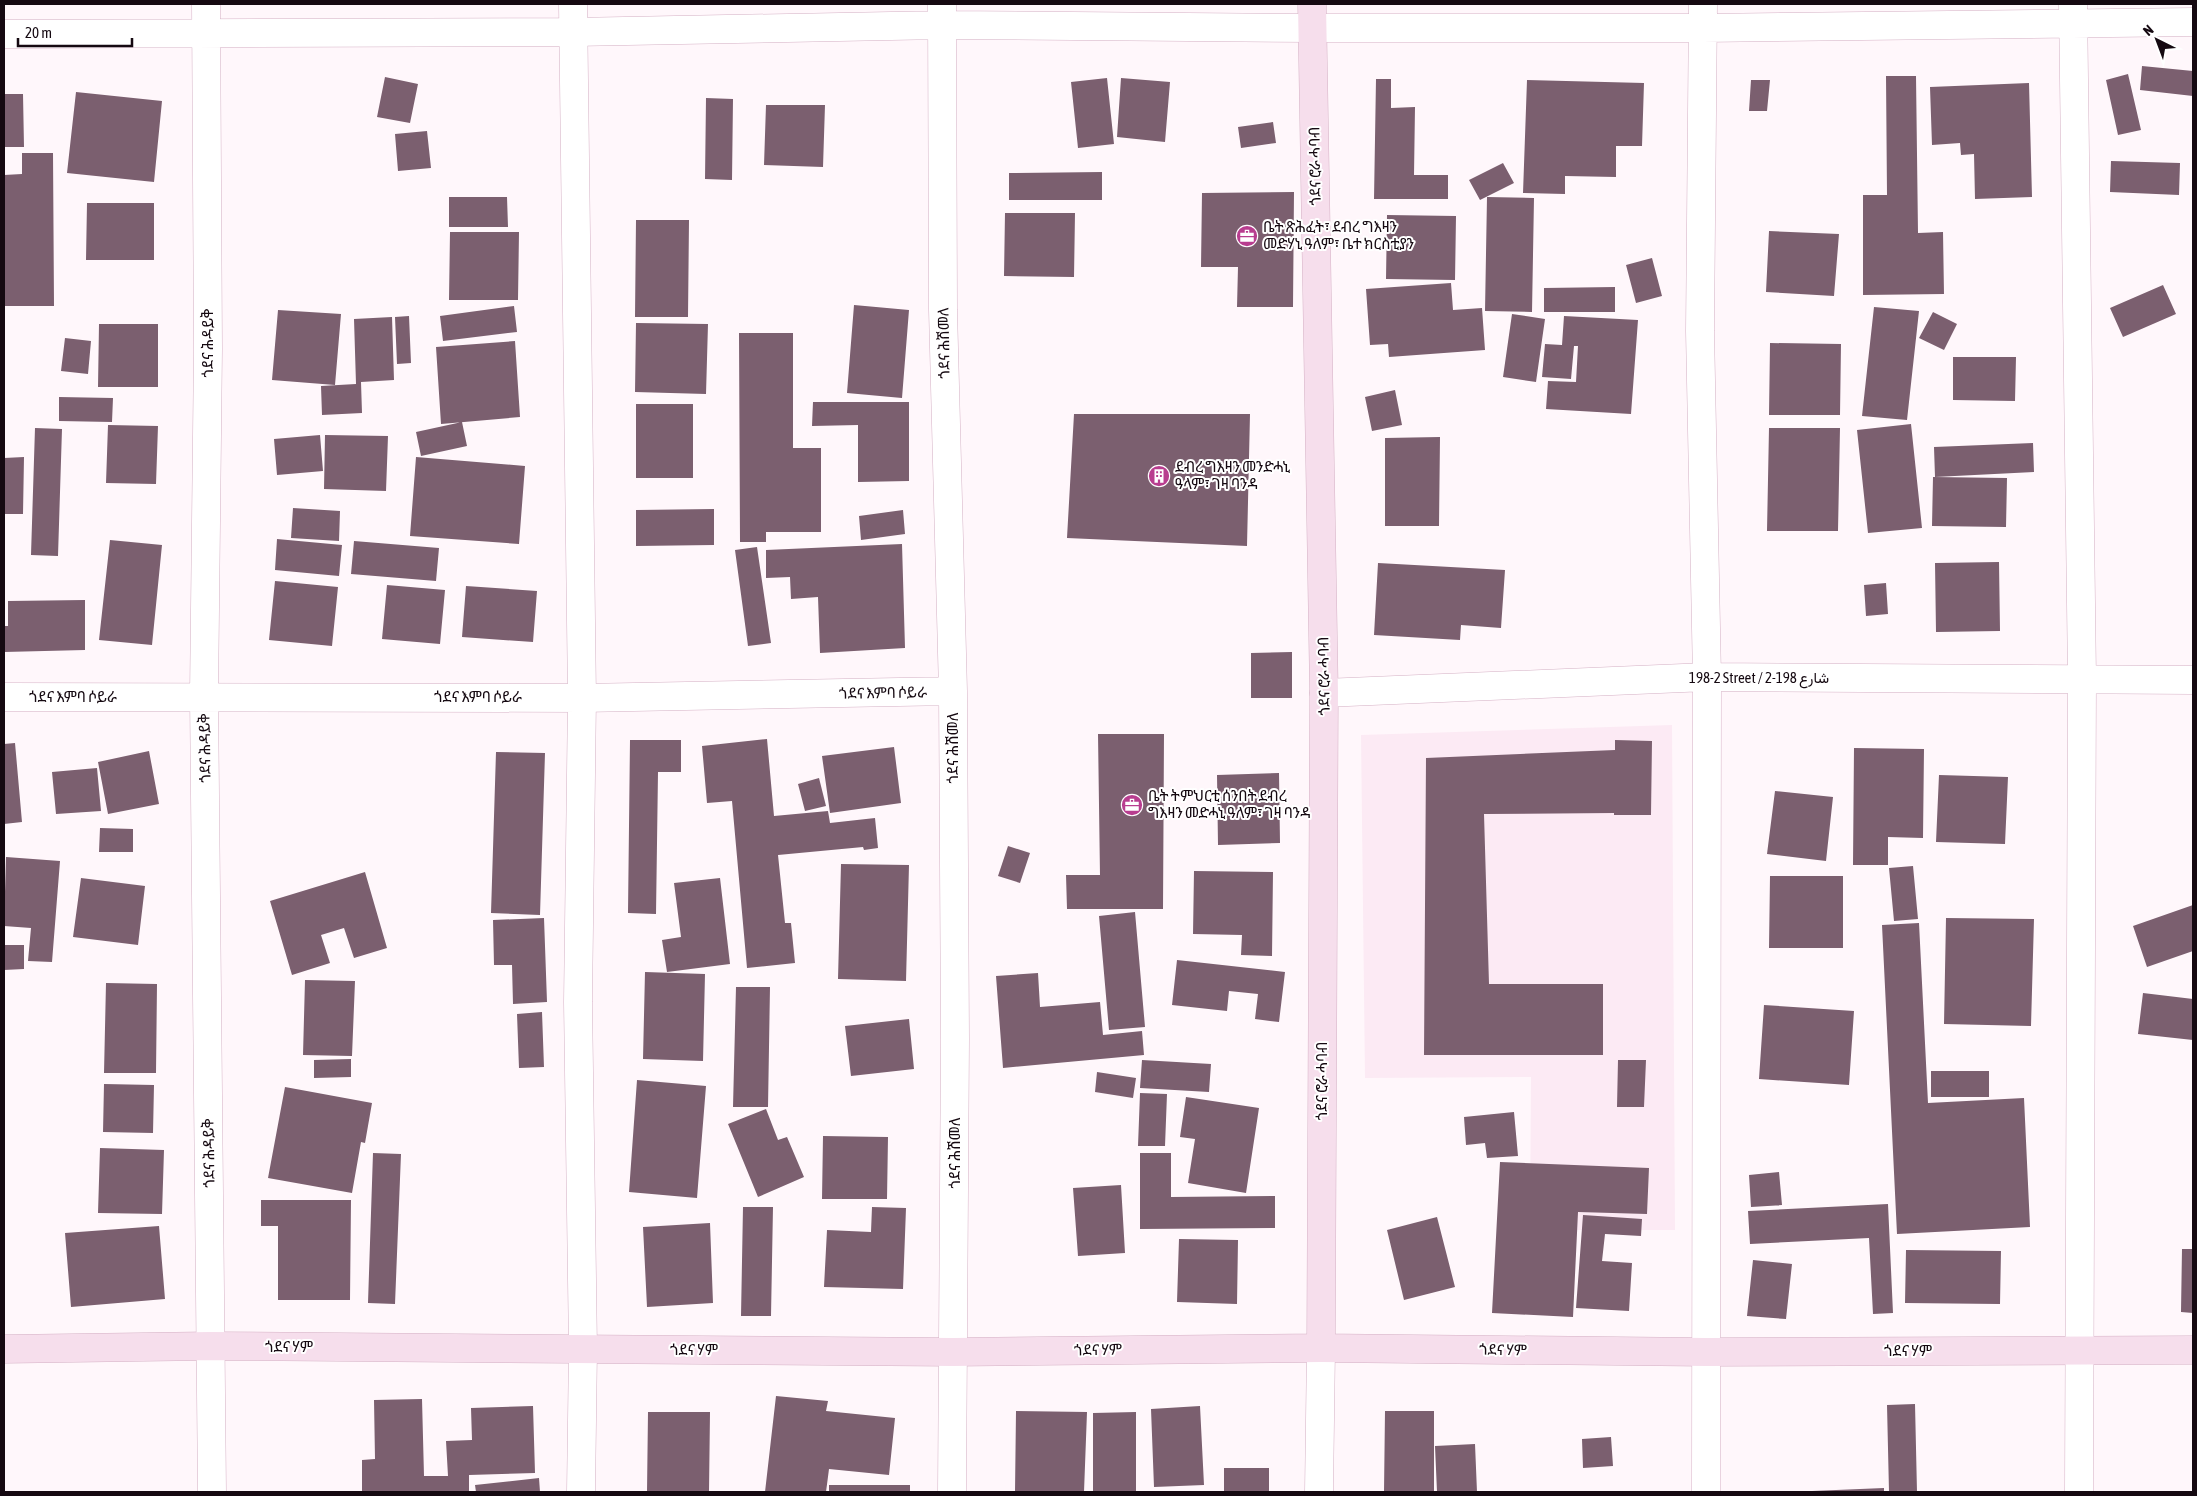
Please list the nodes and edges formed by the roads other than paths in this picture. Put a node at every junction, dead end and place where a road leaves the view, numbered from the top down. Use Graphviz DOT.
graph roads {
  1 [pos="206,4"];
  2 [pos="573,4"];
  3 [pos="942,14"];
  4 [pos="2074,14"];
  5 [pos="1312,16"];
  6 [pos="1703,16"];
  7 [pos="2193,22"];
  8 [pos="573,32"];
  9 [pos="206,33"];
  10 [pos="4,34"];
  11 [pos="1707,677"];
  12 [pos="2082,678"];
  13 [pos="2193,680"];
  14 [pos="953,691"];
  15 [pos="1324,693"];
  16 [pos="204,696"];
  17 [pos="4,697"];
  18 [pos="582,698"];
  19 [pos="210,1346"];
  20 [pos="1320,1348"];
  21 [pos="4,1349"];
  22 [pos="583,1349"];
  23 [pos="2193,1350"];
  24 [pos="2081,1351"];
  25 [pos="953,1352"];
  26 [pos="1706,1352"];
  27 [pos="212,1492"];
  28 [pos="581,1492"];
  29 [pos="952,1492"];
  30 [pos="1320,1492"];
  31 [pos="1706,1492"];
  32 [pos="2079,1492"];
  1 -- 9 [label="street, ጎደና ሕዳይቅ"];
  2 -- 8 [label="street"];
  3 -- 5 [label="street"];
  3 -- 8 [label="street"];
  3 -- 14 [label="street, ጎደና ሕሽመለ"];
  4 -- 6 [label="street"];
  4 -- 7 [label="street"];
  4 -- 12 [label="street"];
  5 -- 6 [label="street"];
  5 -- 15 [label="street, ጎደና ሮራ ሓባብ"];
  6 -- 11 [label="street"];
  8 -- 9 [label="street"];
  8 -- 18 [label="street"];
  9 -- 10 [label="street"];
  9 -- 16 [label="street, ጎደና ሕዳይቅ"];
  11 -- 12 [label="street, 198-2 Street / شارع 198-2"];
  11 -- 15 [label="street, 198-2 Street / شارع 198-2"];
  11 -- 26 [label="street"];
  12 -- 13 [label="street, 198-2 Street / شارع 198-2"];
  12 -- 24 [label="street"];
  14 -- 18 [label="street, ጎደና እምባ ሶይራ"];
  14 -- 25 [label="street, ጎደና ሕሽመለ"];
  15 -- 20 [label="street, ጎደና ሮራ ሓባብ"];
  16 -- 17 [label="street, ጎደና እምባ ሶይራ"];
  16 -- 18 [label="street, ጎደና እምባ ሶይራ"];
  16 -- 19 [label="street, ጎደና ሕዳይቅ"];
  18 -- 22 [label="street"];
  19 -- 21 [label="street, ጎደና ሃም"];
  19 -- 22 [label="street, ጎደና ሃም"];
  19 -- 27 [label="street, ጎደና ሕዳይቅ"];
  20 -- 25 [label="street, ጎደና ሃም"];
  20 -- 26 [label="street, ጎደና ሃም"];
  20 -- 30 [label="street"];
  22 -- 25 [label="street, ጎደና ሃም"];
  22 -- 28 [label="street"];
  23 -- 24 [label="street, ጎደና ሃም"];
  24 -- 26 [label="street, ጎደና ሃም"];
  24 -- 32 [label="street"];
  25 -- 29 [label="street, ጎደና ሕሽመለ"];
  26 -- 31 [label="street"];
}
